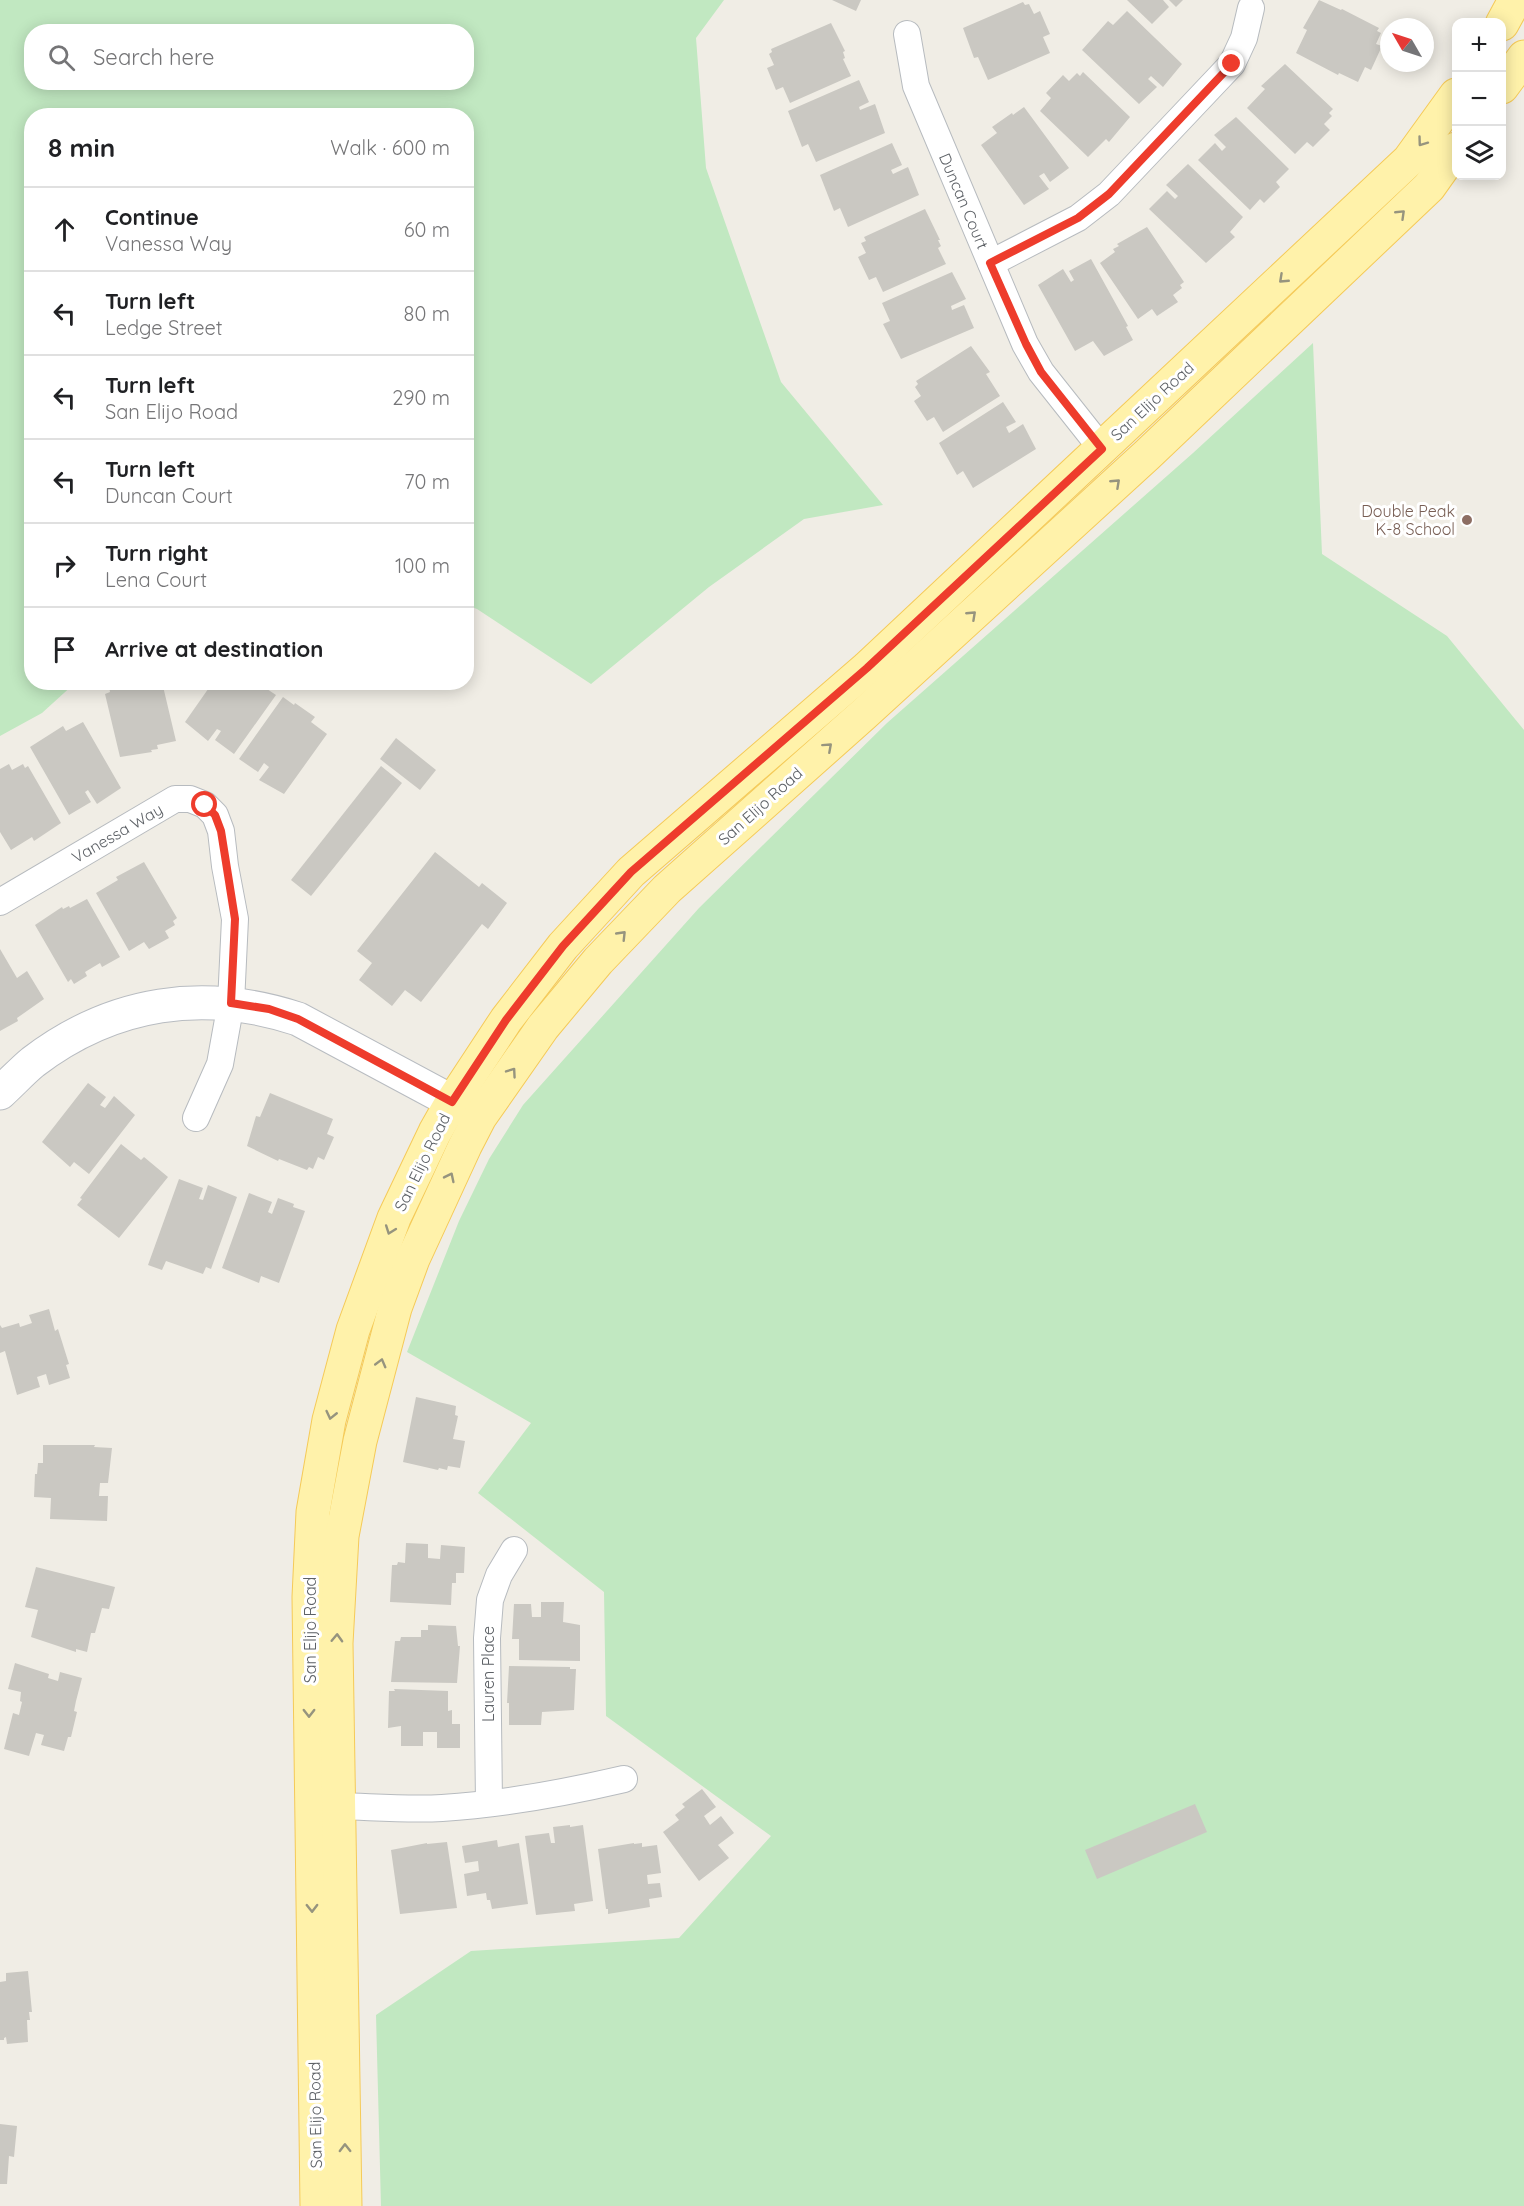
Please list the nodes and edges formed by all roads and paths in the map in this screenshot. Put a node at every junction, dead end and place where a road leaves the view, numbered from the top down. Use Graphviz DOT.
graph roads {
  1 [pos="1515,0"];
  2 [pos="1251,8"];
  3 [pos="1505,18"];
  4 [pos="907,34"];
  5 [pos="1524,57"];
  6 [pos="1506,82"];
  7 [pos="1452,101"];
  8 [pos="1452,155"];
  9 [pos="990,263"];
  10 [pos="1102,449"];
  11 [pos="0,902"];
  12 [pos="588,920"];
  13 [pos="231,1003"];
  14 [pos="543,1027"];
  15 [pos="0,1093"];
  16 [pos="452,1102"];
  17 [pos="480,1117"];
  18 [pos="196,1118"];
  19 [pos="513,1550"];
  20 [pos="624,1779"];
  21 [pos="489,1803"];
  22 [pos="340,1806"];
  23 [pos="317,2206"];
  24 [pos="345,2206"];
  1 -- 3 [label="main road"];
  2 -- 9 [label="street"];
  4 -- 9 [label="street, Duncan Court"];
  5 -- 6 [label="main road"];
  7 -- 10 [label="main road, San Elijo Road, one-way"];
  14 -- 8 [label="main road, San Elijo Road, one-way"];
  9 -- 10 [label="street, Duncan Court"];
  10 -- 12 [label="main road, San Elijo Road"];
  11 -- 13 [label="street, Vanessa Way"];
  12 -- 14 [label="main road"];
  12 -- 16 [label="main road, San Elijo Road"];
  13 -- 15 [label="street"];
  13 -- 16 [label="street"];
  13 -- 18 [label="street, Vanessa Way"];
  17 -- 14 [label="main road, San Elijo Road, one-way"];
  16 -- 17 [label="street"];
  16 -- 23 [label="main road, San Elijo Road, one-way"];
  22 -- 17 [label="main road, San Elijo Road, one-way"];
  19 -- 21 [label="street, Lauren Place"];
  20 -- 21 [label="street"];
  21 -- 22 [label="street"];
  24 -- 22 [label="main road, San Elijo Road, one-way"];
}
